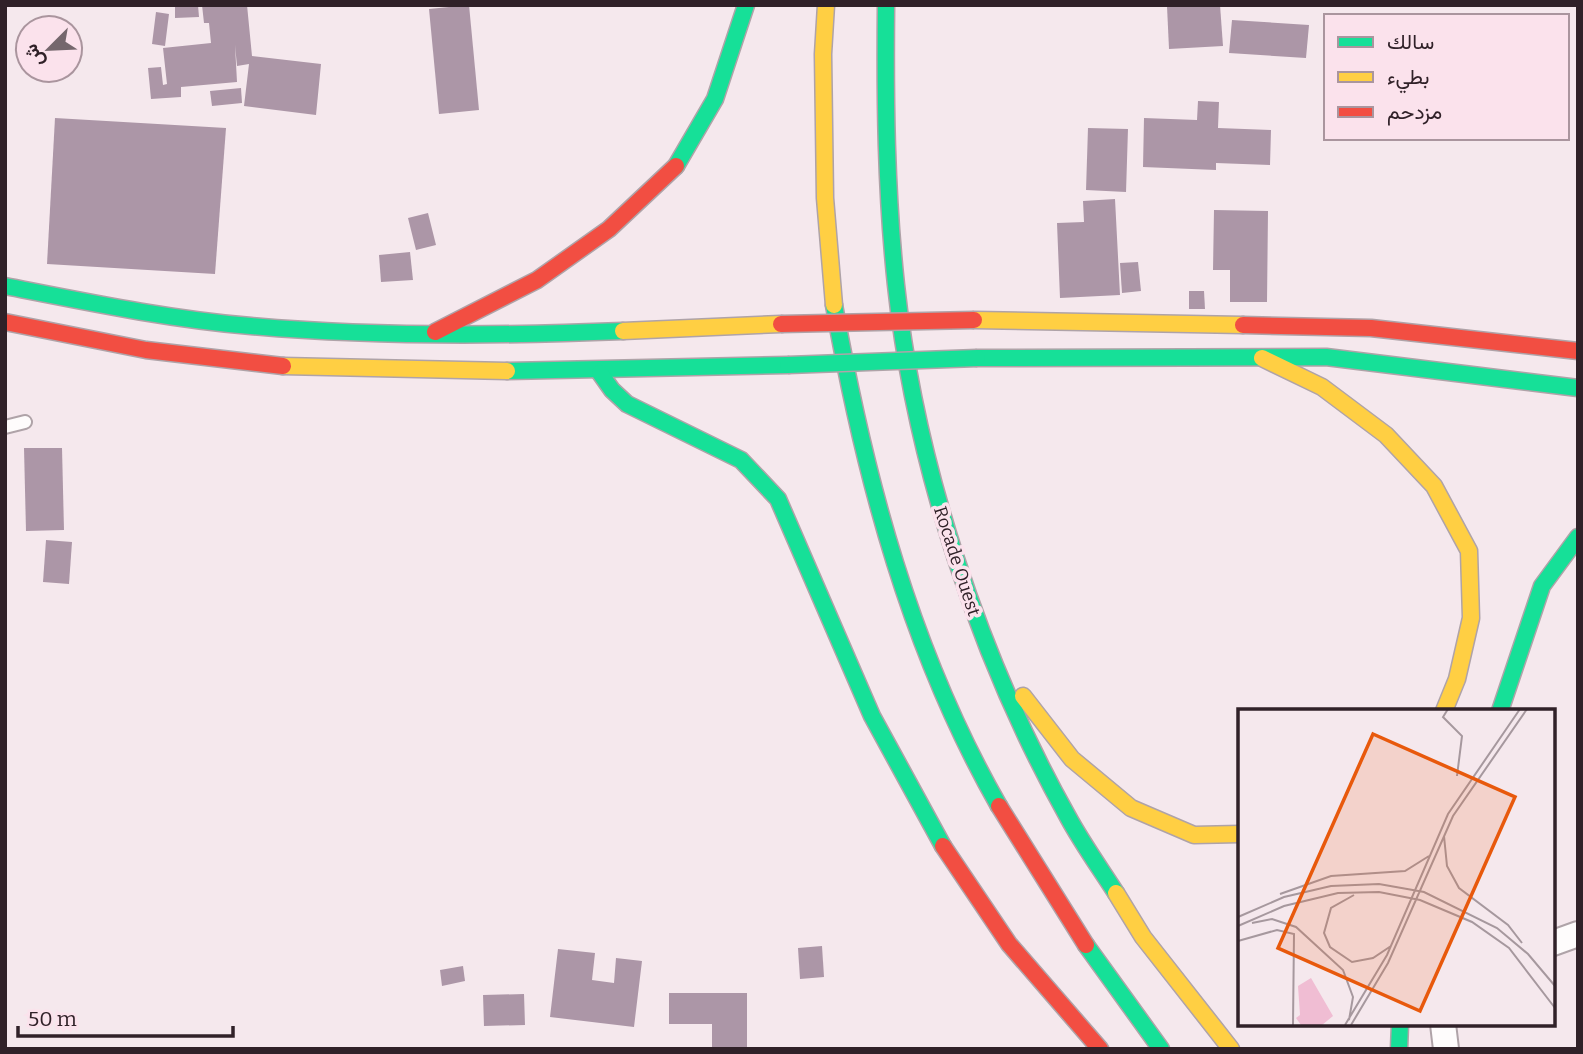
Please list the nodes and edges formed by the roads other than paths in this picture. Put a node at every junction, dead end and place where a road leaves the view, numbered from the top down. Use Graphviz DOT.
graph roads {
  1 [pos="746,5"];
  2 [pos="825,5"];
  3 [pos="886,5"];
  4 [pos="5,286"];
  5 [pos="5,322"];
  6 [pos="435,332"];
  7 [pos="599,335"];
  8 [pos="1578,351"];
  9 [pos="1262,358"];
  10 [pos="1516,362"];
  11 [pos="600,373"];
  12 [pos="1578,388"];
  13 [pos="25,422"];
  14 [pos="5,427"];
  15 [pos="1578,537"];
  16 [pos="989,653"];
  17 [pos="1445,709"];
  18 [pos="1501,709"];
  19 [pos="1238,834"];
  20 [pos="1578,934"];
  21 [pos="1555,942"];
  22 [pos="1400,1026"];
  23 [pos="1443,1026"];
  24 [pos="1100,1049"];
  25 [pos="1161,1049"];
  26 [pos="1231,1049"];
  27 [pos="1399,1049"];
  28 [pos="1446,1049"];
  1 -- 6 [label="main road"];
  2 -- 25 [label="main road"];
  3 -- 16 [label="main road, Rocade Ouest"];
  4 -- 6 [label="main road"];
  5 -- 11 [label="main road"];
  6 -- 7 [label="main road"];
  7 -- 10 [label="main road, bridge"];
  7 -- 11 [label="main road"];
  8 -- 10 [label="main road"];
  9 -- 10 [label="main road"];
  9 -- 11 [label="main road, bridge"];
  9 -- 17 [label="main road"];
  10 -- 12 [label="main road"];
  11 -- 24 [label="main road"];
  13 -- 14 [label="lane"];
  15 -- 18 [label="main road"];
  16 -- 19 [label="main road"];
  16 -- 26 [label="main road, Rocade Ouest"];
  20 -- 21 [label="street"];
  22 -- 27 [label="main road"];
  23 -- 28 [label="street"];
}
